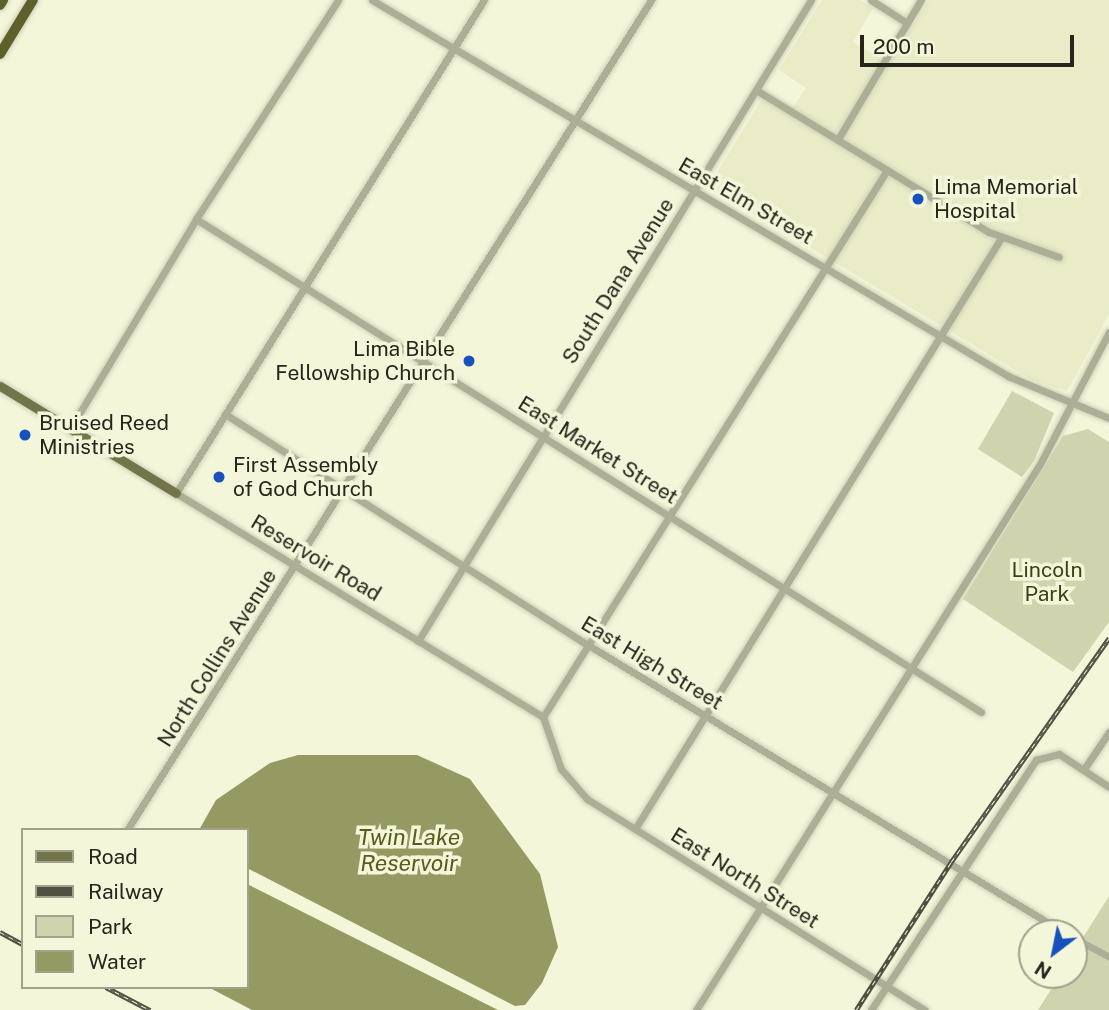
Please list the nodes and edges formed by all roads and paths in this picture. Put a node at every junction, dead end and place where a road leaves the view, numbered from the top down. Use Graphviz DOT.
graph roads {
  1 [pos="4,0"];
  2 [pos="33,0"];
  3 [pos="338,0"];
  4 [pos="372,0"];
  5 [pos="484,0"];
  6 [pos="651,0"];
  7 [pos="811,0"];
  8 [pos="871,0"];
  9 [pos="921,0"];
  10 [pos="0,5"];
  11 [pos="907,23"];
  12 [pos="453,50"];
  13 [pos="0,54"];
  14 [pos="756,90"];
  15 [pos="575,121"];
  16 [pos="838,139"];
  17 [pos="887,170"];
  18 [pos="694,191"];
  19 [pos="196,219"];
  20 [pos="1001,238"];
  21 [pos="1059,257"];
  22 [pos="826,267"];
  23 [pos="304,287"];
  24 [pos="941,335"];
  25 [pos="1108,337"];
  26 [pos="423,361"];
  27 [pos="0,386"];
  28 [pos="1071,406"];
  29 [pos="225,414"];
  30 [pos="1109,418"];
  31 [pos="70,429"];
  32 [pos="543,437"];
  33 [pos="342,490"];
  34 [pos="176,493"];
  35 [pos="669,516"];
  36 [pos="295,566"];
  37 [pos="464,567"];
  38 [pos="784,588"];
  39 [pos="418,641"];
  40 [pos="588,645"];
  41 [pos="911,668"];
  42 [pos="981,712"];
  43 [pos="705,716"];
  44 [pos="543,717"];
  45 [pos="1109,732"];
  46 [pos="1084,769"];
  47 [pos="1109,787"];
  48 [pos="834,792"];
  49 [pos="128,828"];
  50 [pos="635,829"];
  51 [pos="962,868"];
  52 [pos="760,908"];
  53 [pos="1043,919"];
  54 [pos="1088,946"];
  55 [pos="1109,957"];
  56 [pos="886,986"];
  57 [pos="696,1010"];
  58 [pos="871,1010"];
  59 [pos="925,1010"];
  1 -- 10 [label="highway"];
  2 -- 13 [label="highway"];
  3 -- 19 [label="street"];
  4 -- 12 [label="street, East Elm Street"];
  5 -- 12 [label="street"];
  6 -- 15 [label="street, North Collins Avenue"];
  7 -- 14 [label="street, South Dana Avenue"];
  8 -- 11 [label="street"];
  9 -- 11 [label="street"];
  11 -- 16 [label="street"];
  12 -- 15 [label="street, East Elm Street"];
  12 -- 23 [label="street"];
  14 -- 16 [label="street"];
  14 -- 18 [label="street, South Dana Avenue"];
  15 -- 18 [label="street, East Elm Street"];
  15 -- 26 [label="street, North Collins Avenue"];
  16 -- 17 [label="street"];
  17 -- 20 [label="street"];
  17 -- 22 [label="street"];
  18 -- 22 [label="street, East Elm Street"];
  18 -- 32 [label="street, South Dana Avenue"];
  19 -- 23 [label="street, East Market Street"];
  19 -- 31 [label="street"];
  20 -- 21 [label="street"];
  20 -- 24 [label="street"];
  22 -- 24 [label="street, East Elm Street"];
  22 -- 35 [label="street"];
  23 -- 26 [label="street, East Market Street"];
  23 -- 29 [label="street"];
  24 -- 28 [label="street, East Elm Street"];
  24 -- 38 [label="street"];
  25 -- 28 [label="street"];
  26 -- 32 [label="street, East Market Street"];
  26 -- 33 [label="street, North Collins Avenue"];
  27 -- 31 [label="main road, Reservoir Road"];
  28 -- 30 [label="street, East Elm Street"];
  28 -- 41 [label="street"];
  29 -- 33 [label="street, East High Street"];
  29 -- 34 [label="street"];
  31 -- 34 [label="main road, Reservoir Road"];
  32 -- 35 [label="street, East Market Street"];
  32 -- 37 [label="street, South Dana Avenue"];
  33 -- 36 [label="street, North Collins Avenue"];
  33 -- 37 [label="street, East High Street"];
  34 -- 36 [label="street, Reservoir Road"];
  35 -- 38 [label="street, East Market Street"];
  35 -- 40 [label="street"];
  36 -- 39 [label="street, Reservoir Road"];
  36 -- 49 [label="street, North Collins Avenue"];
  37 -- 39 [label="street, South Dana Avenue"];
  37 -- 40 [label="street, East High Street"];
  38 -- 41 [label="street, East Market Street"];
  38 -- 43 [label="street"];
  39 -- 44 [label="street, Reservoir Road"];
  40 -- 43 [label="street, East High Street"];
  40 -- 44 [label="street"];
  41 -- 42 [label="street, East Market Street"];
  41 -- 48 [label="street"];
  43 -- 48 [label="street, East High Street"];
  43 -- 50 [label="street"];
  44 -- 50 [label="street, East North Street"];
  45 -- 46 [label="street"];
  46 -- 47 [label="street"];
  46 -- 51 [label="street"];
  48 -- 51 [label="street, East High Street"];
  48 -- 52 [label="street"];
  50 -- 52 [label="street, East North Street"];
  51 -- 53 [label="street, East High Street"];
  51 -- 56 [label="street"];
  52 -- 56 [label="street, East North Street"];
  52 -- 57 [label="street"];
  54 -- 55 [label="street"];
  56 -- 58 [label="street"];
  56 -- 59 [label="street, East North Street"];
}
